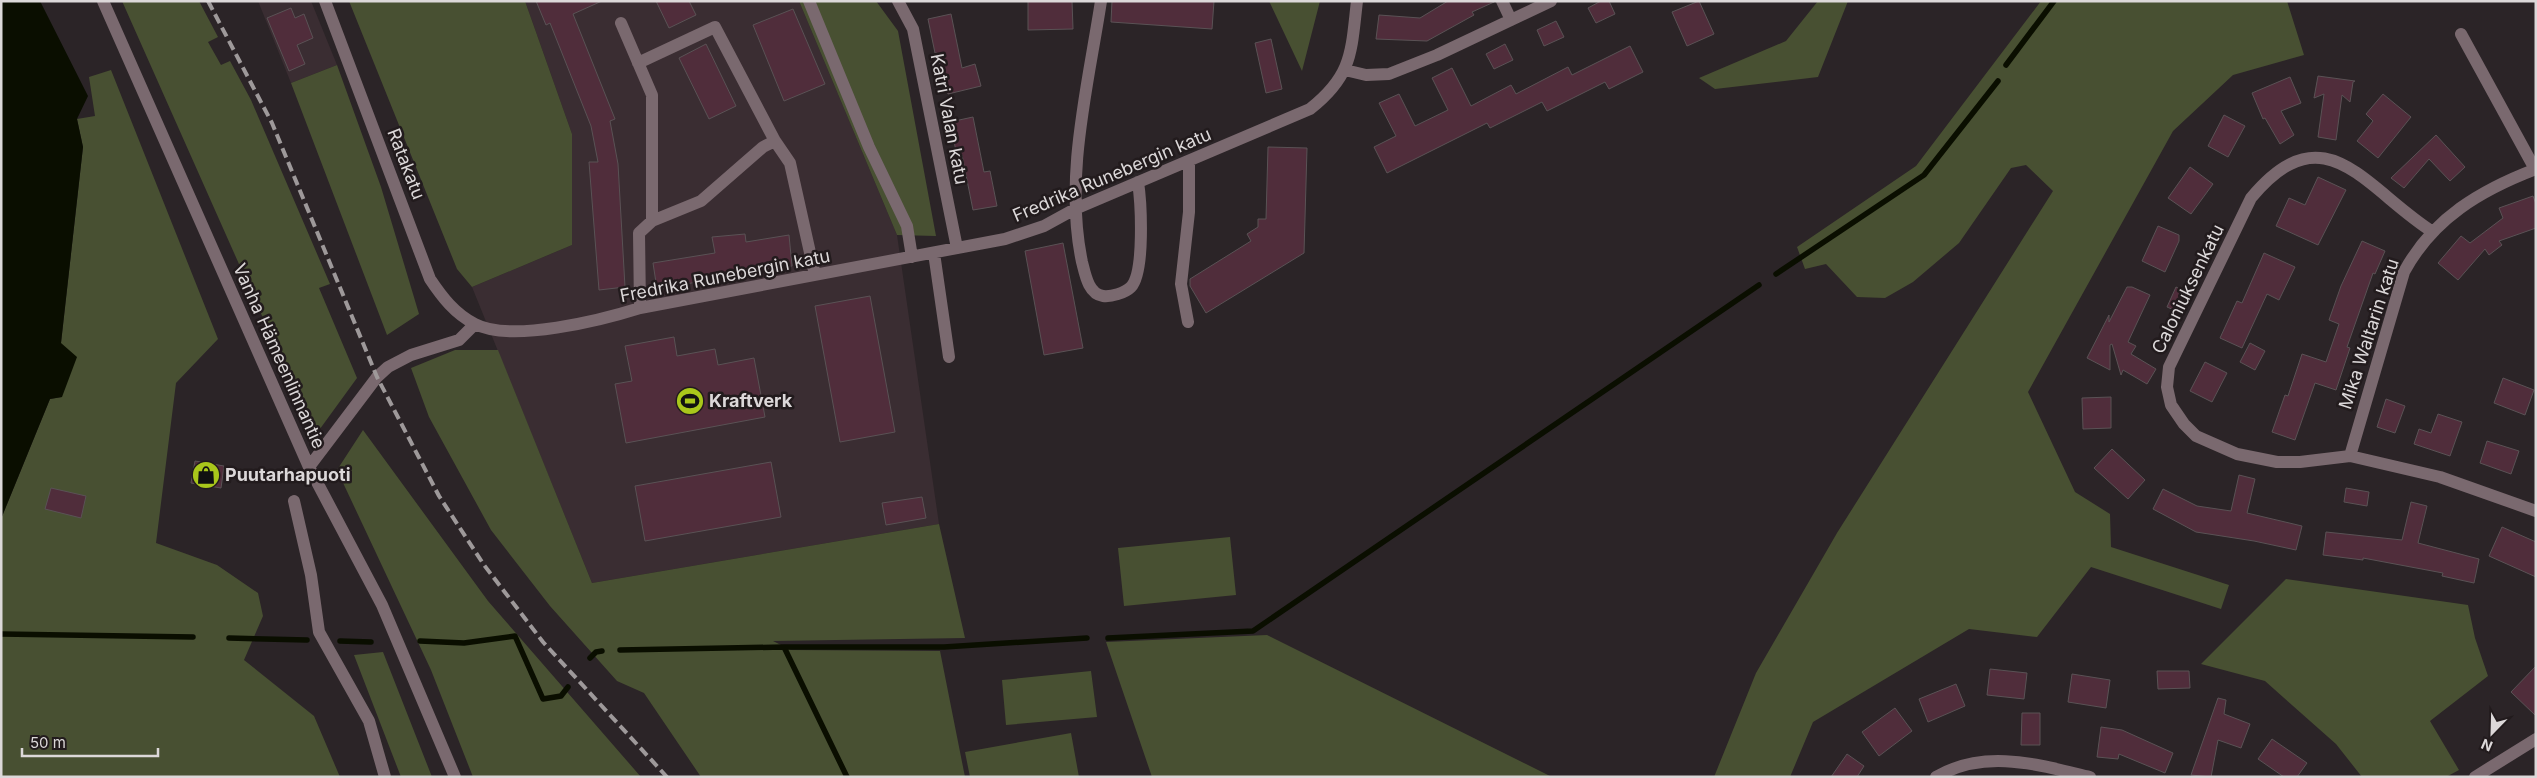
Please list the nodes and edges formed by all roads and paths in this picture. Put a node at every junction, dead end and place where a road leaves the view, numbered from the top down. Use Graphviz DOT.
graph roads {
  1 [pos="103,1"];
  2 [pos="325,1"];
  3 [pos="809,1"];
  4 [pos="898,1"];
  5 [pos="1101,1"];
  6 [pos="1357,1"];
  7 [pos="1502,1"];
  8 [pos="1550,1"];
  9 [pos="1510,20"];
  10 [pos="621,23"];
  11 [pos="2461,34"];
  12 [pos="638,63"];
  13 [pos="1345,70"];
  14 [pos="776,141"];
  15 [pos="1189,161"];
  16 [pos="2536,169"];
  17 [pos="1138,182"];
  18 [pos="1075,209"];
  19 [pos="652,221"];
  20 [pos="2433,232"];
  21 [pos="957,248"];
  22 [pos="934,253"];
  23 [pos="912,257"];
  24 [pos="815,275"];
  25 [pos="640,308"];
  26 [pos="1188,322"];
  27 [pos="475,324"];
  28 [pos="949,358"];
  29 [pos="2350,456"];
  30 [pos="309,467"];
  31 [pos="294,501"];
  32 [pos="2536,511"];
  33 [pos="2536,739"];
  34 [pos="384,777"];
  35 [pos="455,777"];
  36 [pos="1936,777"];
  37 [pos="2090,777"];
  38 [pos="2475,777"];
  1 -- 30 [label="street, Vanha Hämeenlinnantie"];
  2 -- 27 [label="street, Ratakatu"];
  3 -- 23 [label="street"];
  4 -- 21 [label="street, Katri Valan katu"];
  5 -- 18 [label="street"];
  6 -- 13 [label="street, Fredrika Runebergin katu"];
  7 -- 9 [label="street"];
  8 -- 9 [label="street"];
  9 -- 13 [label="street"];
  10 -- 12 [label="street"];
  11 -- 16 [label="street"];
  12 -- 14 [label="street"];
  12 -- 19 [label="street"];
  13 -- 15 [label="street, Fredrika Runebergin katu"];
  14 -- 19 [label="street"];
  14 -- 24 [label="street"];
  15 -- 17 [label="street, Fredrika Runebergin katu"];
  15 -- 26 [label="street"];
  16 -- 20 [label="street, Mika Waltarin katu"];
  17 -- 18 [label="street, Fredrika Runebergin katu"];
  17 -- 18 [label="street"];
  18 -- 21 [label="street, Fredrika Runebergin katu"];
  19 -- 25 [label="street"];
  20 -- 29 [label="street, Mika Waltarin katu"];
  20 -- 29 [label="street, Caloniuksenkatu"];
  21 -- 22 [label="street, Fredrika Runebergin katu"];
  22 -- 23 [label="street, Fredrika Runebergin katu"];
  22 -- 28 [label="street"];
  23 -- 24 [label="street, Fredrika Runebergin katu"];
  24 -- 25 [label="street, Fredrika Runebergin katu"];
  25 -- 27 [label="street, Fredrika Runebergin katu"];
  27 -- 30 [label="street"];
  29 -- 32 [label="street, Caloniuksenkatu"];
  30 -- 35 [label="street, Vanha Hämeenlinnantie"];
  31 -- 34 [label="street"];
  33 -- 38 [label="street"];
  36 -- 37 [label="street"];
}
